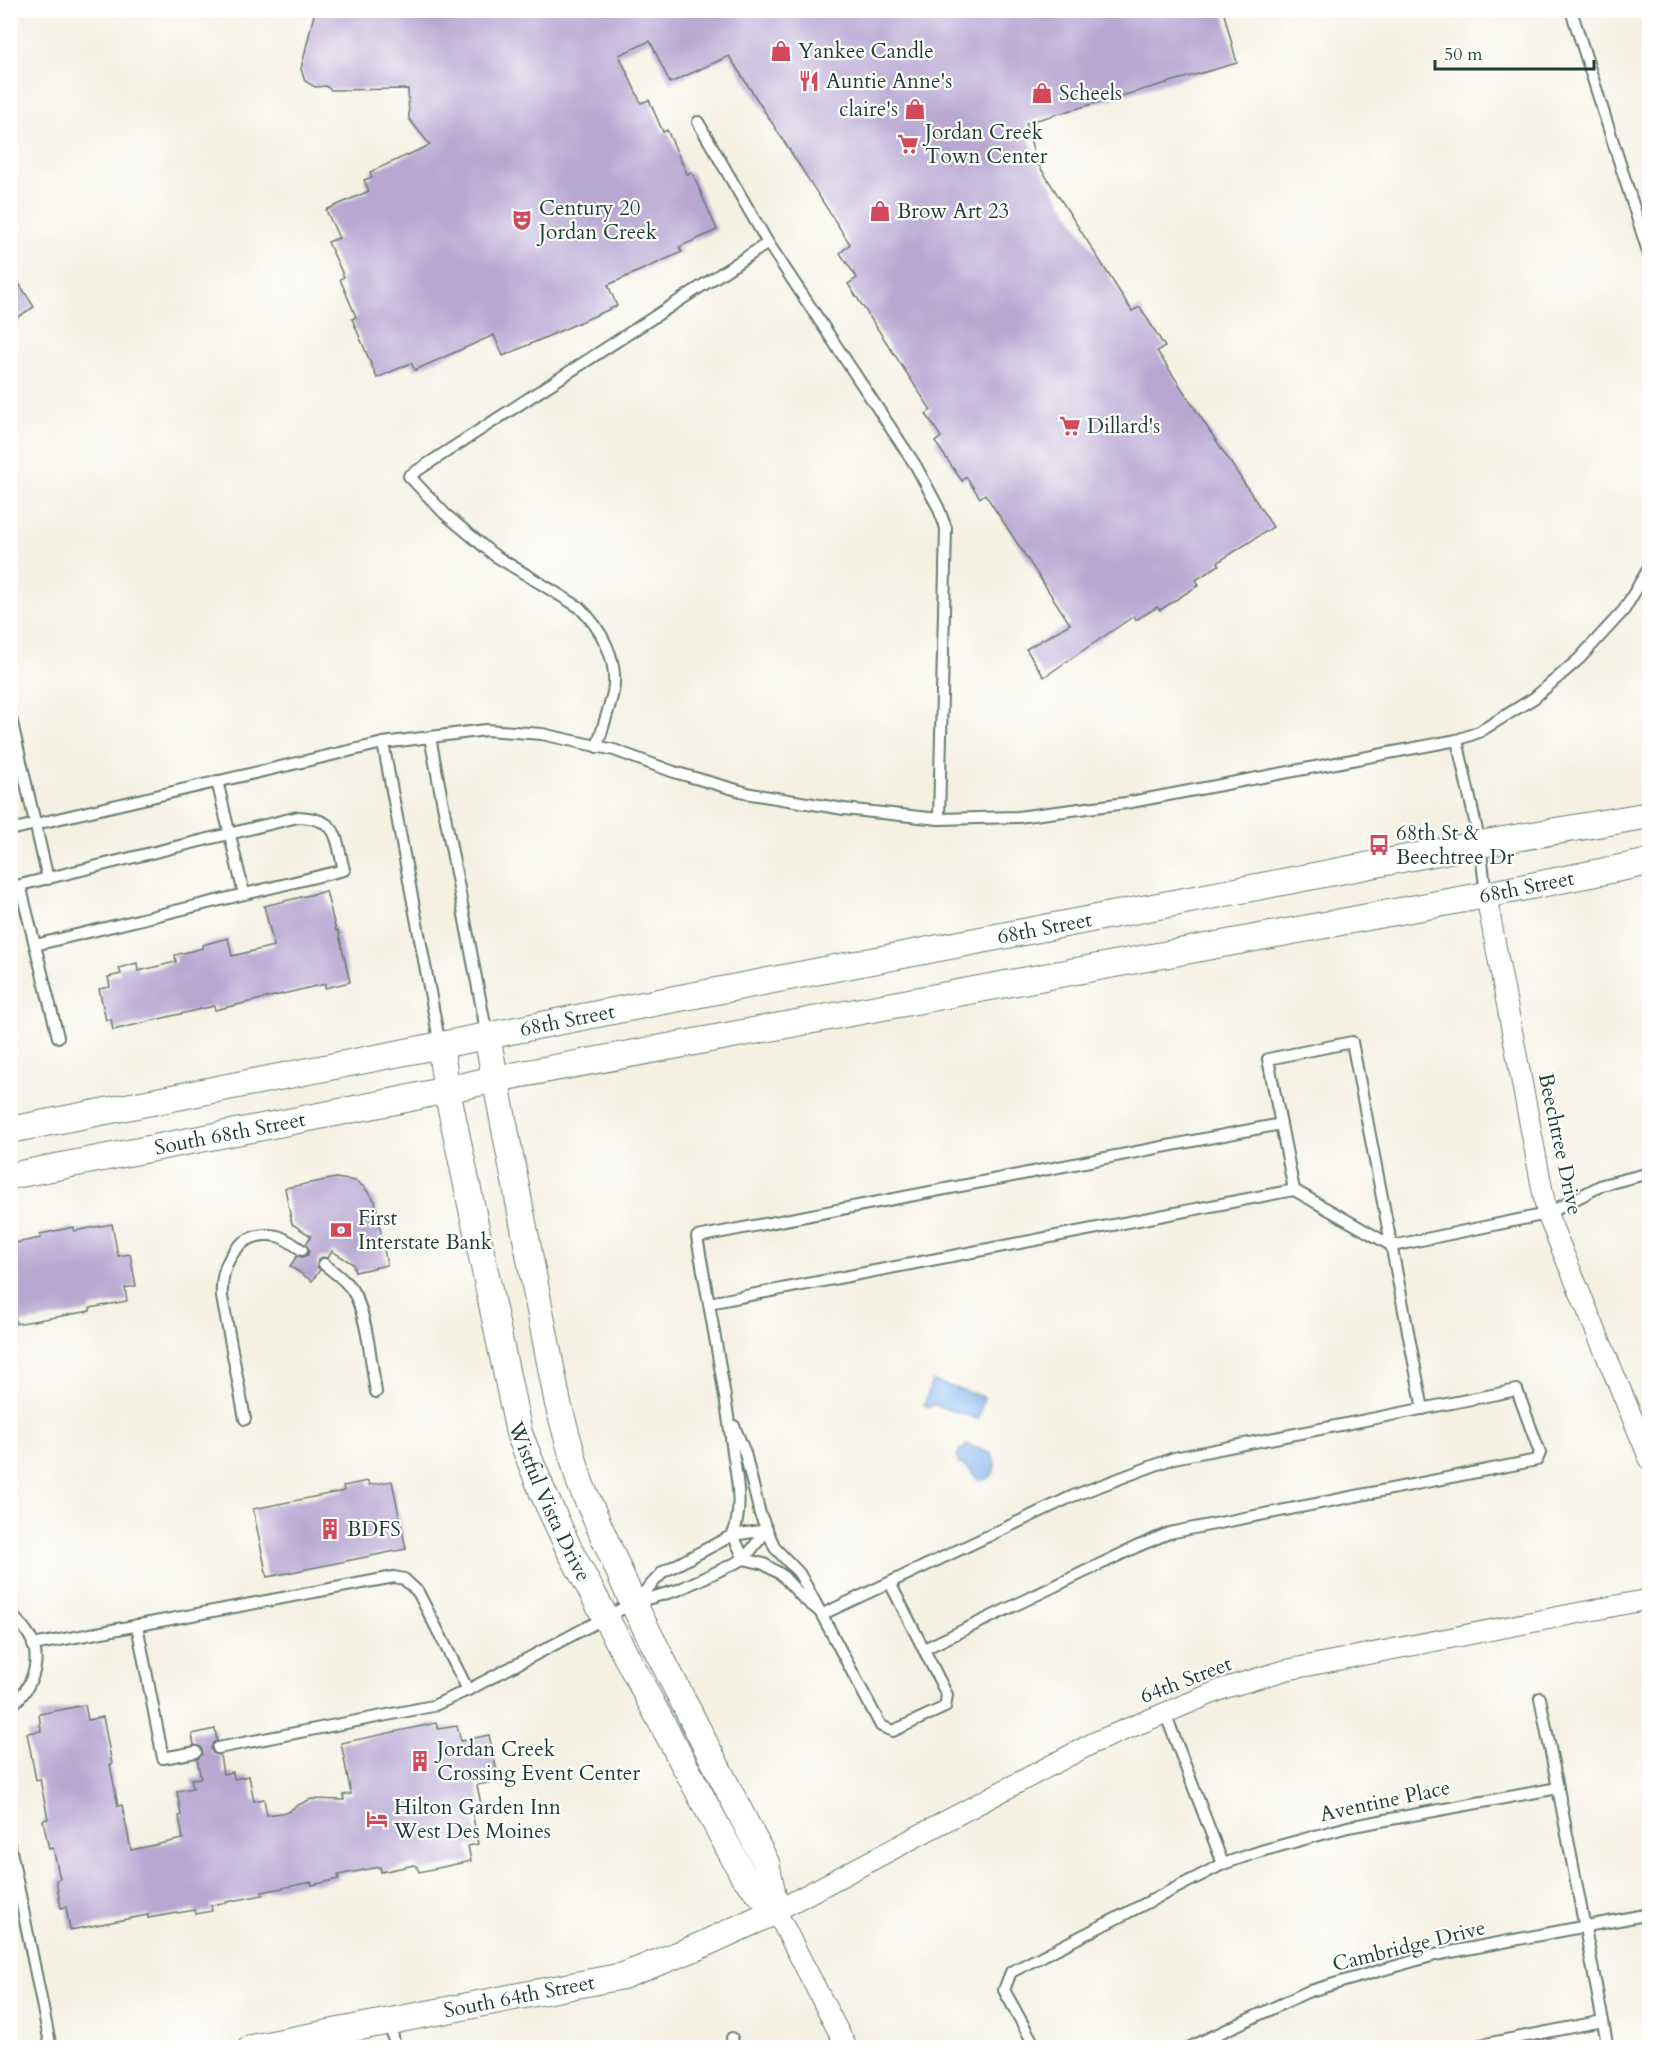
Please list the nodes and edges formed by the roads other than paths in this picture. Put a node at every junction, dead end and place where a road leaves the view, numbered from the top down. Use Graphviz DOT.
graph roads {
  1 [pos="1571,10"];
  2 [pos="698,122"];
  3 [pos="768,243"];
  4 [pos="1650,258"];
  5 [pos="1650,566"];
  6 [pos="10,714"];
  7 [pos="430,736"];
  8 [pos="1457,740"];
  9 [pos="383,743"];
  10 [pos="597,747"];
  11 [pos="217,781"];
  12 [pos="1650,815"];
  13 [pos="939,819"];
  14 [pos="35,824"];
  15 [pos="10,830"];
  16 [pos="230,834"];
  17 [pos="1480,844"];
  18 [pos="1650,862"];
  19 [pos="48,879"];
  20 [pos="244,894"];
  21 [pos="1486,896"];
  22 [pos="35,945"];
  23 [pos="487,1035"];
  24 [pos="58,1037"];
  25 [pos="440,1045"];
  26 [pos="495,1079"];
  27 [pos="447,1090"];
  28 [pos="1281,1124"];
  29 [pos="10,1130"];
  30 [pos="1650,1173"];
  31 [pos="10,1176"];
  32 [pos="1294,1190"];
  33 [pos="1547,1214"];
  34 [pos="1392,1246"];
  35 [pos="302,1250"];
  36 [pos="324,1264"];
  37 [pos="709,1303"];
  38 [pos="376,1392"];
  39 [pos="1423,1409"];
  40 [pos="728,1412"];
  41 [pos="244,1419"];
  42 [pos="1650,1460"];
  43 [pos="766,1530"];
  44 [pos="734,1535"];
  45 [pos="744,1559"];
  46 [pos="890,1583"];
  47 [pos="1650,1599"];
  48 [pos="633,1603"];
  49 [pos="824,1614"];
  50 [pos="10,1616"];
  51 [pos="606,1618"];
  52 [pos="137,1625"];
  53 [pos="33,1645"];
  54 [pos="924,1649"];
  55 [pos="468,1690"];
  56 [pos="1540,1698"];
  57 [pos="10,1707"];
  58 [pos="1165,1713"];
  59 [pos="218,1748"];
  60 [pos="196,1752"];
  61 [pos="1558,1788"];
  62 [pos="10,1846"];
  63 [pos="1223,1864"];
  64 [pos="776,1911"];
  65 [pos="1650,1914"];
  66 [pos="1585,1928"];
  67 [pos="390,2020"];
  68 [pos="1603,2021"];
  69 [pos="51,2048"];
  70 [pos="251,2048"];
  71 [pos="395,2048"];
  72 [pos="846,2048"];
  73 [pos="1036,2048"];
  74 [pos="1188,2048"];
  75 [pos="1465,2048"];
  76 [pos="1608,2048"];
  1 -- 4 [label="lane"];
  2 -- 3 [label="lane"];
  3 -- 10 [label="lane"];
  3 -- 13 [label="lane"];
  5 -- 8 [label="lane"];
  6 -- 14 [label="lane"];
  7 -- 9 [label="lane"];
  7 -- 10 [label="lane"];
  7 -- 23 [label="lane"];
  8 -- 13 [label="lane"];
  8 -- 17 [label="lane"];
  9 -- 11 [label="lane"];
  9 -- 25 [label="lane"];
  10 -- 13 [label="lane"];
  11 -- 14 [label="lane"];
  11 -- 16 [label="lane"];
  12 -- 17 [label="street, 68th Street"];
  14 -- 15 [label="lane"];
  14 -- 19 [label="lane"];
  16 -- 19 [label="lane"];
  16 -- 20 [label="lane"];
  16 -- 20 [label="lane"];
  17 -- 21 [label="lane"];
  17 -- 23 [label="street, 68th Street"];
  18 -- 21 [label="street, 68th Street"];
  19 -- 22 [label="lane"];
  20 -- 22 [label="lane"];
  21 -- 26 [label="street, 68th Street"];
  21 -- 33 [label="street, Beechtree Drive"];
  22 -- 24 [label="lane"];
  23 -- 25 [label="street, 68th Street"];
  23 -- 26 [label="street, Wistful Vista Drive"];
  25 -- 27 [label="street, Wistful Vista Drive"];
  25 -- 29 [label="street"];
  26 -- 27 [label="street, 68th Street"];
  26 -- 48 [label="street, Wistful Vista Drive"];
  27 -- 31 [label="street, South 68th Street"];
  27 -- 51 [label="street, Wistful Vista Drive"];
  28 -- 32 [label="lane"];
  28 -- 34 [label="lane"];
  28 -- 37 [label="lane"];
  30 -- 33 [label="lane"];
  32 -- 34 [label="lane"];
  32 -- 37 [label="lane"];
  33 -- 34 [label="lane"];
  33 -- 42 [label="street, Beechtree Drive"];
  34 -- 39 [label="lane"];
  35 -- 41 [label="lane"];
  36 -- 38 [label="lane"];
  37 -- 40 [label="lane"];
  39 -- 46 [label="lane"];
  39 -- 54 [label="lane"];
  40 -- 43 [label="lane"];
  40 -- 44 [label="lane"];
  43 -- 44 [label="lane"];
  43 -- 45 [label="lane"];
  43 -- 49 [label="lane"];
  44 -- 45 [label="lane"];
  44 -- 48 [label="lane"];
  45 -- 48 [label="lane"];
  45 -- 49 [label="lane"];
  46 -- 49 [label="lane"];
  46 -- 54 [label="lane"];
  47 -- 58 [label="street, 64th Street"];
  48 -- 51 [label="lane"];
  48 -- 64 [label="street, Wistful Vista Drive"];
  49 -- 54 [label="lane"];
  50 -- 53 [label="lane"];
  51 -- 55 [label="lane"];
  51 -- 64 [label="street, Wistful Vista Drive"];
  52 -- 53 [label="lane"];
  52 -- 55 [label="lane"];
  52 -- 60 [label="lane"];
  53 -- 57 [label="lane"];
  55 -- 59 [label="lane"];
  56 -- 61 [label="lane"];
  58 -- 63 [label="lane"];
  58 -- 64 [label="street, 64th Street"];
  61 -- 63 [label="lane, Aventine Place"];
  61 -- 66 [label="lane"];
  62 -- 69 [label="lane"];
  63 -- 73 [label="lane, Aventine Place"];
  64 -- 67 [label="street, South 64th Street"];
  64 -- 72 [label="street, Wistful Vista Drive"];
  65 -- 66 [label="lane, Cambridge Drive"];
  66 -- 68 [label="lane"];
  66 -- 74 [label="lane, Cambridge Drive"];
  67 -- 70 [label="street, South 64th Street"];
  67 -- 71 [label="lane"];
  68 -- 75 [label="lane"];
  68 -- 76 [label="lane"];
}
